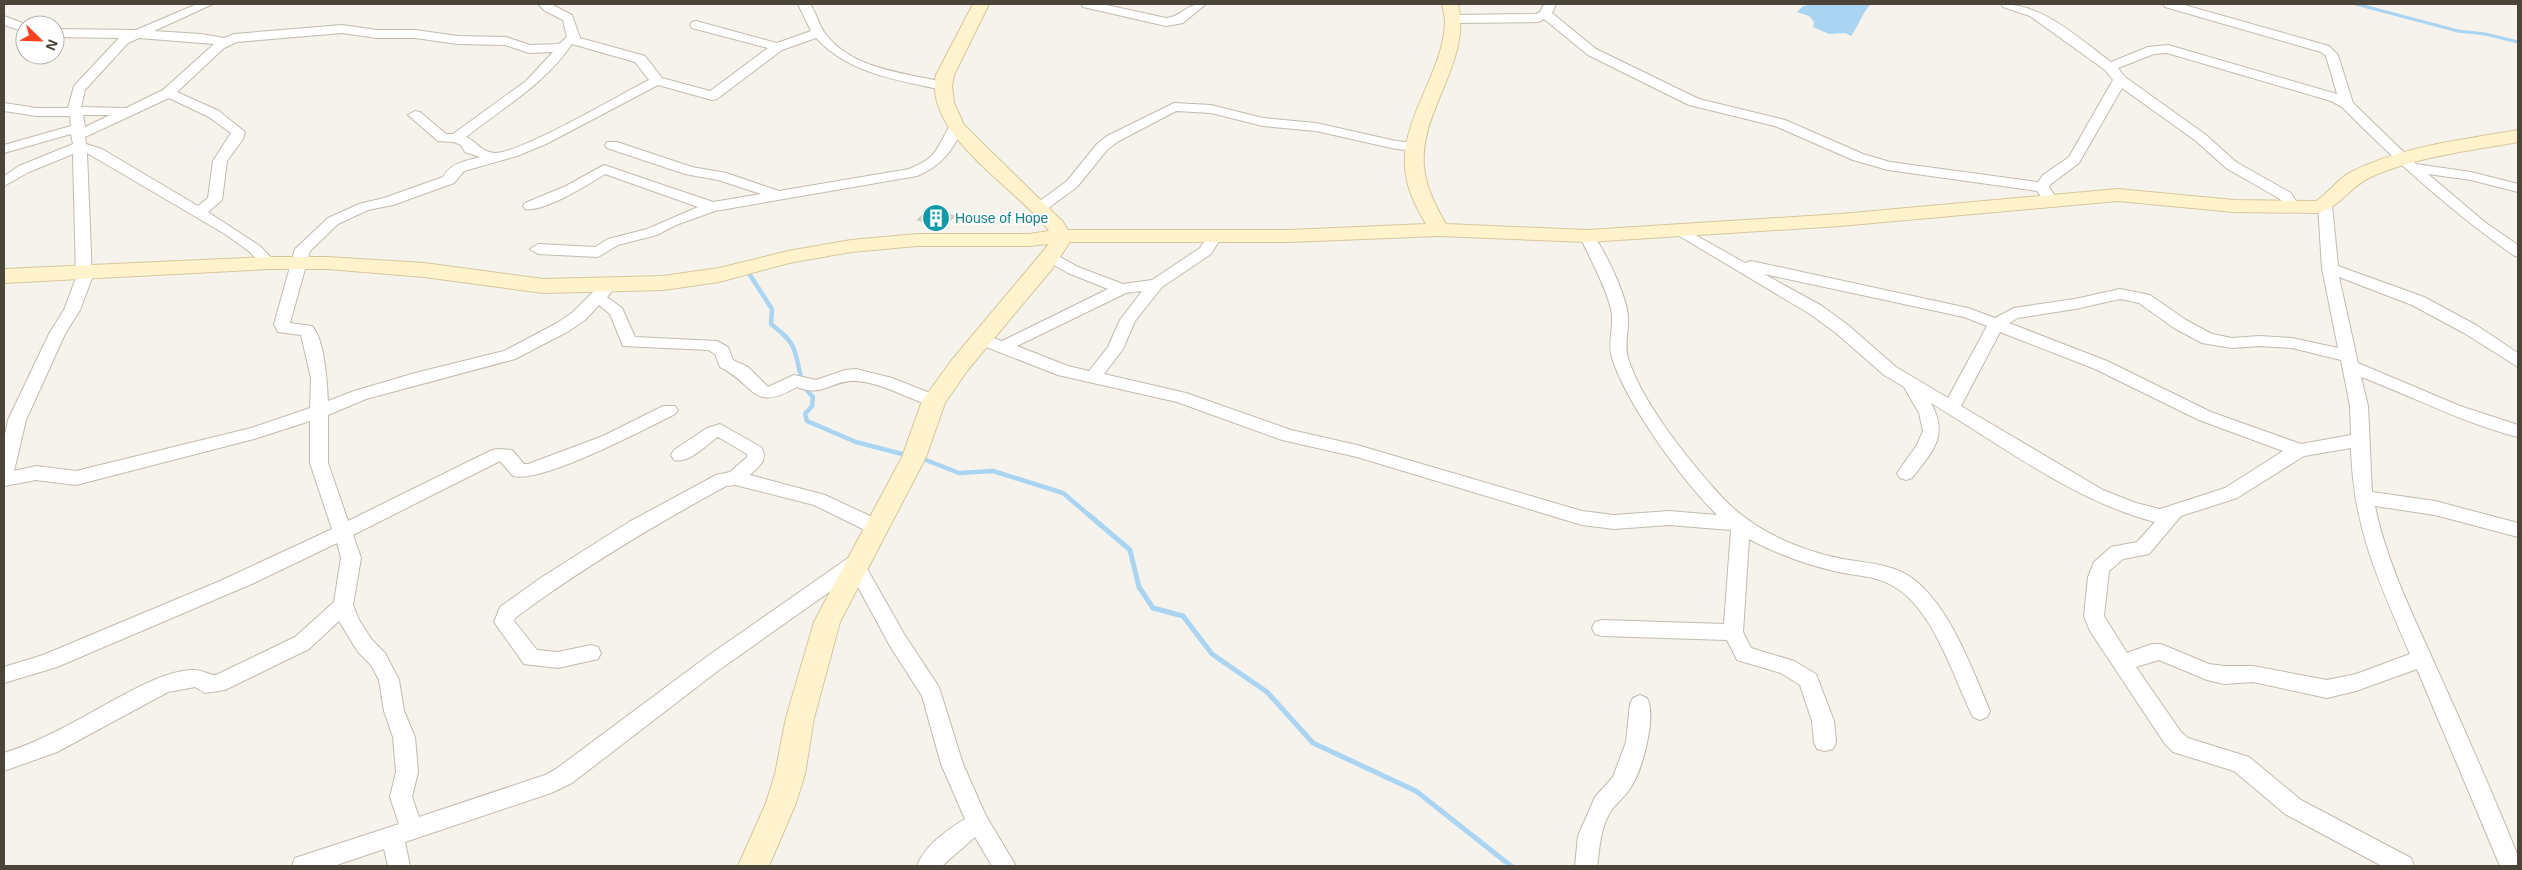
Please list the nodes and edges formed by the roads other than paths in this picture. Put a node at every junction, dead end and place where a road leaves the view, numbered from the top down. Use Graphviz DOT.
graph roads {
  1 [pos="207,4"];
  2 [pos="544,4"];
  3 [pos="804,4"];
  4 [pos="981,4"];
  5 [pos="1087,4"];
  6 [pos="1200,4"];
  7 [pos="2007,4"];
  8 [pos="2168,4"];
  9 [pos="2034,8"];
  10 [pos="1548,9"];
  11 [pos="1453,11"];
  12 [pos="4,20"];
  13 [pos="696,25"];
  14 [pos="15,26"];
  15 [pos="65,33"];
  16 [pos="818,33"];
  17 [pos="135,34"];
  18 [pos="571,35"];
  19 [pos="223,42"];
  20 [pos="778,47"];
  21 [pos="564,48"];
  22 [pos="2110,67"];
  23 [pos="2120,80"];
  24 [pos="657,81"];
  25 [pos="943,86"];
  26 [pos="168,93"];
  27 [pos="2347,104"];
  28 [pos="4,107"];
  29 [pos="132,110"];
  30 [pos="74,111"];
  31 [pos="415,115"];
  32 [pos="956,127"];
  33 [pos="78,136"];
  34 [pos="2518,136"];
  35 [pos="456,138"];
  36 [pos="612,145"];
  37 [pos="1415,147"];
  38 [pos="4,149"];
  39 [pos="494,157"];
  40 [pos="2406,163"];
  41 [pos="4,182"];
  42 [pos="2518,188"];
  43 [pos="2046,193"];
  44 [pos="775,195"];
  45 [pos="2324,205"];
  46 [pos="530,206"];
  47 [pos="712,207"];
  48 [pos="2293,208"];
  49 [pos="1038,209"];
  50 [pos="199,212"];
  51 [pos="1439,230"];
  52 [pos="1678,231"];
  53 [pos="1062,236"];
  54 [pos="1215,236"];
  55 [pos="1587,236"];
  56 [pos="538,249"];
  57 [pos="2518,252"];
  58 [pos="1050,257"];
  59 [pos="268,263"];
  60 [pos="300,263"];
  61 [pos="1736,263"];
  62 [pos="2330,268"];
  63 [pos="85,272"];
  64 [pos="4,276"];
  65 [pos="1156,284"];
  66 [pos="1122,289"];
  67 [pos="603,292"];
  68 [pos="1996,324"];
  69 [pos="992,343"];
  70 [pos="2350,361"];
  71 [pos="2518,361"];
  72 [pos="1093,377"];
  73 [pos="1910,383"];
  74 [pos="934,401"];
  75 [pos="1952,407"];
  76 [pos="669,410"];
  77 [pos="318,412"];
  78 [pos="2518,431"];
  79 [pos="2361,440"];
  80 [pos="2300,450"];
  81 [pos="680,455"];
  82 [pos="1906,473"];
  83 [pos="4,475"];
  84 [pos="735,478"];
  85 [pos="4,479"];
  86 [pos="2363,497"];
  87 [pos="2174,512"];
  88 [pos="1741,524"];
  89 [pos="878,528"];
  90 [pos="2518,530"];
  91 [pos="342,532"];
  92 [pos="858,563"];
  93 [pos="343,605"];
  94 [pos="1602,628"];
  95 [pos="1732,632"];
  96 [pos="590,653"];
  97 [pos="2421,659"];
  98 [pos="2123,663"];
  99 [pos="4,675"];
  100 [pos="1640,704"];
  101 [pos="1980,711"];
  102 [pos="1826,742"];
  103 [pos="4,762"];
  104 [pos="978,823"];
  105 [pos="402,833"];
  106 [pos="303,866"];
  107 [pos="398,866"];
  108 [pos="754,866"];
  109 [pos="928,866"];
  110 [pos="1005,866"];
  111 [pos="1586,866"];
  112 [pos="2403,866"];
  113 [pos="2511,866"];
  1 -- 17 [label="street"];
  2 -- 18 [label="street"];
  3 -- 16 [label="street"];
  4 -- 25 [label="street"];
  5 -- 6 [label="street"];
  7 -- 9 [label="street"];
  8 -- 27 [label="street"];
  9 -- 22 [label="street"];
  10 -- 11 [label="street"];
  10 -- 43 [label="street"];
  11 -- 37 [label="street"];
  12 -- 14 [label="street"];
  13 -- 20 [label="street"];
  15 -- 17 [label="street"];
  16 -- 20 [label="street"];
  16 -- 25 [label="street"];
  17 -- 19 [label="street"];
  17 -- 30 [label="street"];
  18 -- 21 [label="street"];
  18 -- 24 [label="street"];
  19 -- 21 [label="street"];
  19 -- 26 [label="street"];
  20 -- 24 [label="street"];
  21 -- 35 [label="street"];
  22 -- 23 [label="street"];
  22 -- 27 [label="street"];
  23 -- 43 [label="street"];
  23 -- 48 [label="street"];
  24 -- 39 [label="street"];
  25 -- 32 [label="street"];
  26 -- 29 [label="street"];
  26 -- 50 [label="street"];
  27 -- 40 [label="street"];
  28 -- 30 [label="street"];
  29 -- 30 [label="street"];
  29 -- 33 [label="street"];
  30 -- 33 [label="street"];
  31 -- 35 [label="street"];
  32 -- 44 [label="street"];
  32 -- 49 [label="street"];
  33 -- 38 [label="street"];
  33 -- 41 [label="street"];
  33 -- 50 [label="street"];
  33 -- 63 [label="street"];
  34 -- 40 [label="street"];
  35 -- 39 [label="street"];
  36 -- 44 [label="street"];
  37 -- 49 [label="street"];
  37 -- 51 [label="street"];
  39 -- 60 [label="street"];
  40 -- 42 [label="street"];
  40 -- 45 [label="street"];
  40 -- 57 [label="street"];
  43 -- 48 [label="street"];
  43 -- 52 [label="street"];
  44 -- 47 [label="street"];
  45 -- 48 [label="street"];
  45 -- 62 [label="street"];
  46 -- 47 [label="street"];
  47 -- 56 [label="street"];
  49 -- 53 [label="street"];
  50 -- 59 [label="street"];
  51 -- 54 [label="street"];
  51 -- 55 [label="street"];
  52 -- 55 [label="street"];
  52 -- 61 [label="street"];
  53 -- 54 [label="street"];
  53 -- 58 [label="street"];
  53 -- 67 [label="street"];
  54 -- 65 [label="street"];
  55 -- 88 [label="street"];
  58 -- 66 [label="street"];
  58 -- 69 [label="street"];
  59 -- 60 [label="street"];
  59 -- 63 [label="street"];
  60 -- 67 [label="street"];
  60 -- 77 [label="street"];
  61 -- 68 [label="street"];
  61 -- 73 [label="street"];
  62 -- 70 [label="street"];
  62 -- 71 [label="street"];
  63 -- 64 [label="street"];
  63 -- 83 [label="street"];
  65 -- 66 [label="street"];
  65 -- 72 [label="street"];
  66 -- 69 [label="street"];
  67 -- 74 [label="street"];
  67 -- 77 [label="street"];
  68 -- 70 [label="street"];
  68 -- 75 [label="street"];
  68 -- 80 [label="street"];
  69 -- 72 [label="street"];
  69 -- 74 [label="street"];
  70 -- 78 [label="street"];
  70 -- 79 [label="street"];
  72 -- 88 [label="street"];
  73 -- 75 [label="street"];
  73 -- 82 [label="street"];
  74 -- 89 [label="street"];
  75 -- 87 [label="street"];
  76 -- 91 [label="street"];
  77 -- 85 [label="street"];
  77 -- 91 [label="street"];
  79 -- 80 [label="street"];
  79 -- 86 [label="street"];
  80 -- 87 [label="street"];
  81 -- 84 [label="street"];
  84 -- 89 [label="street"];
  84 -- 96 [label="street"];
  86 -- 90 [label="street"];
  86 -- 97 [label="street"];
  87 -- 98 [label="street"];
  88 -- 95 [label="street"];
  88 -- 101 [label="street"];
  89 -- 92 [label="street"];
  91 -- 93 [label="street"];
  91 -- 99 [label="street"];
  92 -- 104 [label="street"];
  92 -- 105 [label="street"];
  92 -- 108 [label="street"];
  93 -- 103 [label="street"];
  93 -- 105 [label="street"];
  94 -- 95 [label="street"];
  95 -- 102 [label="street"];
  97 -- 98 [label="street"];
  97 -- 113 [label="street"];
  98 -- 112 [label="street"];
  100 -- 111 [label="street"];
  104 -- 109 [label="street"];
  104 -- 110 [label="street"];
  105 -- 106 [label="street"];
  105 -- 107 [label="street"];
}
